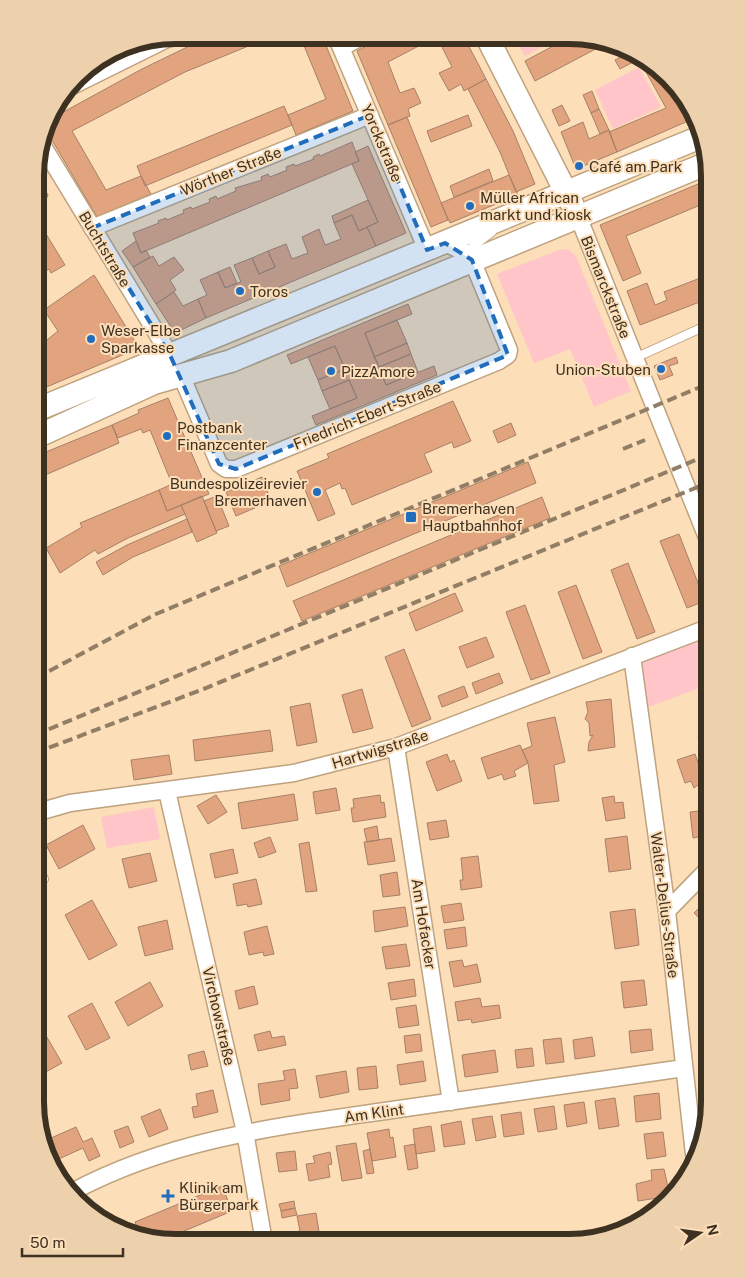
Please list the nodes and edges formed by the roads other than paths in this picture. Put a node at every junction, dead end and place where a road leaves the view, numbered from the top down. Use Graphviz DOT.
graph roads {
  1 [pos="340,44"];
  2 [pos="491,44"];
  3 [pos="143,48"];
  4 [pos="87,78"];
  5 [pos="370,115"];
  6 [pos="696,139"];
  7 [pos="46,152"];
  8 [pos="700,166"];
  9 [pos="566,192"];
  10 [pos="578,216"];
  11 [pos="92,228"];
  12 [pos="452,251"];
  13 [pos="701,328"];
  14 [pos="170,355"];
  15 [pos="635,358"];
  16 [pos="121,374"];
  17 [pos="181,375"];
  18 [pos="44,407"];
  19 [pos="44,433"];
  20 [pos="701,523"];
  21 [pos="701,630"];
  22 [pos="632,656"];
  23 [pos="396,747"];
  24 [pos="167,791"];
  25 [pos="44,811"];
  26 [pos="701,876"];
  27 [pos="667,911"];
  28 [pos="684,1068"];
  29 [pos="451,1102"];
  30 [pos="245,1132"];
  31 [pos="693,1147"];
  32 [pos="77,1190"];
  33 [pos="263,1234"];
  1 -- 5 [label="street, Yorckstraße"];
  2 -- 9 [label="main road, Bismarckstraße"];
  3 -- 4 [label="street"];
  5 -- 11 [label="street, Wörther Straße"];
  5 -- 12 [label="street, Yorckstraße"];
  6 -- 9 [label="main road"];
  7 -- 11 [label="street, Buchtstraße"];
  8 -- 10 [label="main road"];
  9 -- 10 [label="main road, Bismarckstraße"];
  9 -- 12 [label="main road"];
  10 -- 12 [label="main road"];
  10 -- 15 [label="street, Bismarckstraße"];
  11 -- 14 [label="street, Buchtstraße"];
  12 -- 14 [label="main road"];
  12 -- 17 [label="main road"];
  12 -- 17 [label="street, Friedrich-Ebert-Straße"];
  13 -- 15 [label="lane"];
  14 -- 16 [label="main road"];
  14 -- 17 [label="main road, Friedrich-Ebert-Straße"];
  15 -- 20 [label="street, Bismarckstraße"];
  16 -- 17 [label="lane"];
  16 -- 18 [label="main road"];
  17 -- 19 [label="main road"];
  21 -- 22 [label="street, Hartwigstraße"];
  22 -- 23 [label="street, Hartwigstraße"];
  22 -- 27 [label="street, Walter-Delius-Straße"];
  23 -- 24 [label="street, Hartwigstraße"];
  23 -- 29 [label="street, Am Hofacker"];
  24 -- 25 [label="street, Hartwigstraße"];
  24 -- 30 [label="street, Virchowstraße"];
  26 -- 27 [label="street"];
  27 -- 28 [label="street, Walter-Delius-Straße"];
  28 -- 29 [label="street, Am Klint"];
  28 -- 31 [label="street, Walter-Delius-Straße"];
  29 -- 30 [label="street, Am Klint"];
  30 -- 32 [label="street, Am Klint"];
  30 -- 33 [label="street, Virchowstraße"];
}
